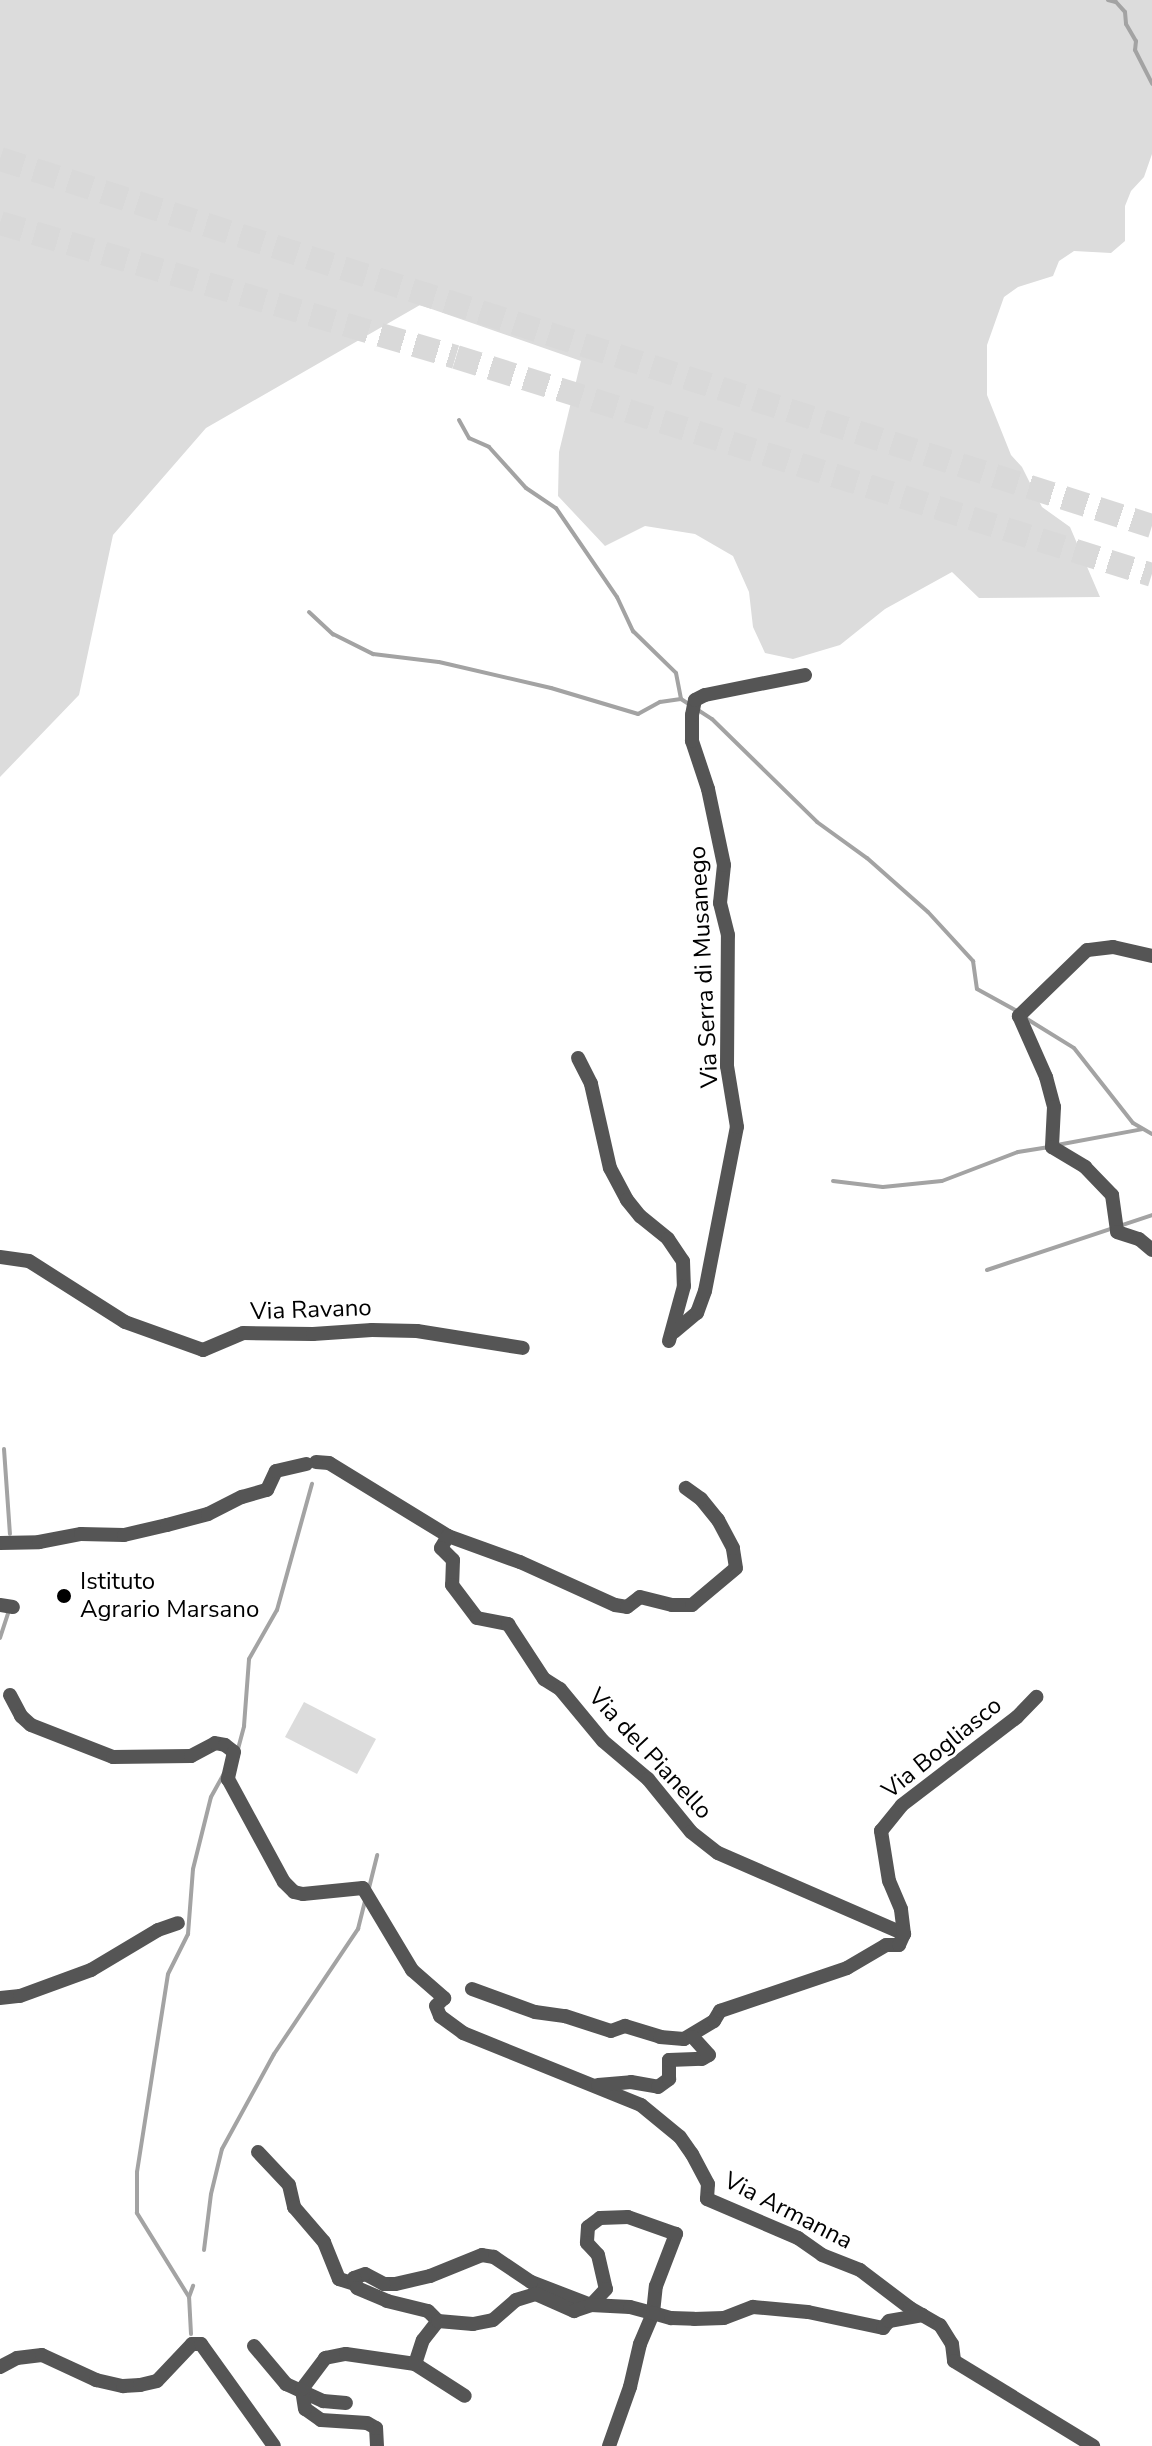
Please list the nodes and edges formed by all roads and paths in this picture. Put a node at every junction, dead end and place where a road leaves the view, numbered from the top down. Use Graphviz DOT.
graph roads {
  1 [pos="805,675"];
  2 [pos="1152,956"];
  3 [pos="578,1058"];
  4 [pos="1152,1250"];
  5 [pos="0,1257"];
  6 [pos="523,1348"];
  7 [pos="686,1488"];
  8 [pos="448,1536"];
  9 [pos="0,1543"];
  10 [pos="10,1695"];
  11 [pos="1036,1697"];
  12 [pos="178,1923"];
  13 [pos="904,1934"];
  14 [pos="472,1989"];
  15 [pos="0,1998"];
  16 [pos="693,2037"];
  17 [pos="598,2085"];
  18 [pos="258,2152"];
  19 [pos="354,2284"];
  20 [pos="591,2305"];
  21 [pos="653,2313"];
  22 [pos="922,2315"];
  23 [pos="438,2321"];
  24 [pos="254,2346"];
  25 [pos="415,2364"];
  26 [pos="0,2367"];
  27 [pos="302,2389"];
  28 [pos="465,2396"];
  29 [pos="346,2403"];
  30 [pos="274,2446"];
  31 [pos="377,2446"];
  32 [pos="609,2446"];
  33 [pos="1093,2446"];
  1 -- 3 [label="street, Via Serra di Musanego"];
  2 -- 4 [label="street"];
  5 -- 6 [label="street, Via Ravano"];
  7 -- 8 [label="street"];
  8 -- 9 [label="street"];
  8 -- 13 [label="street, Via del Pianello"];
  10 -- 17 [label="street, Via Armanna"];
  11 -- 13 [label="street, Via Bogliasco"];
  12 -- 15 [label="street"];
  13 -- 16 [label="street"];
  14 -- 16 [label="street"];
  16 -- 17 [label="street"];
  17 -- 22 [label="street, Via Armanna"];
  18 -- 19 [label="street"];
  19 -- 20 [label="street"];
  19 -- 23 [label="street"];
  20 -- 21 [label="street"];
  20 -- 21 [label="street"];
  20 -- 23 [label="street"];
  21 -- 22 [label="street"];
  21 -- 32 [label="street"];
  22 -- 33 [label="street, Via Armanna"];
  23 -- 25 [label="street"];
  24 -- 27 [label="street"];
  25 -- 27 [label="street"];
  25 -- 28 [label="street"];
  26 -- 30 [label="street"];
  27 -- 29 [label="street"];
  27 -- 31 [label="street"];
}
